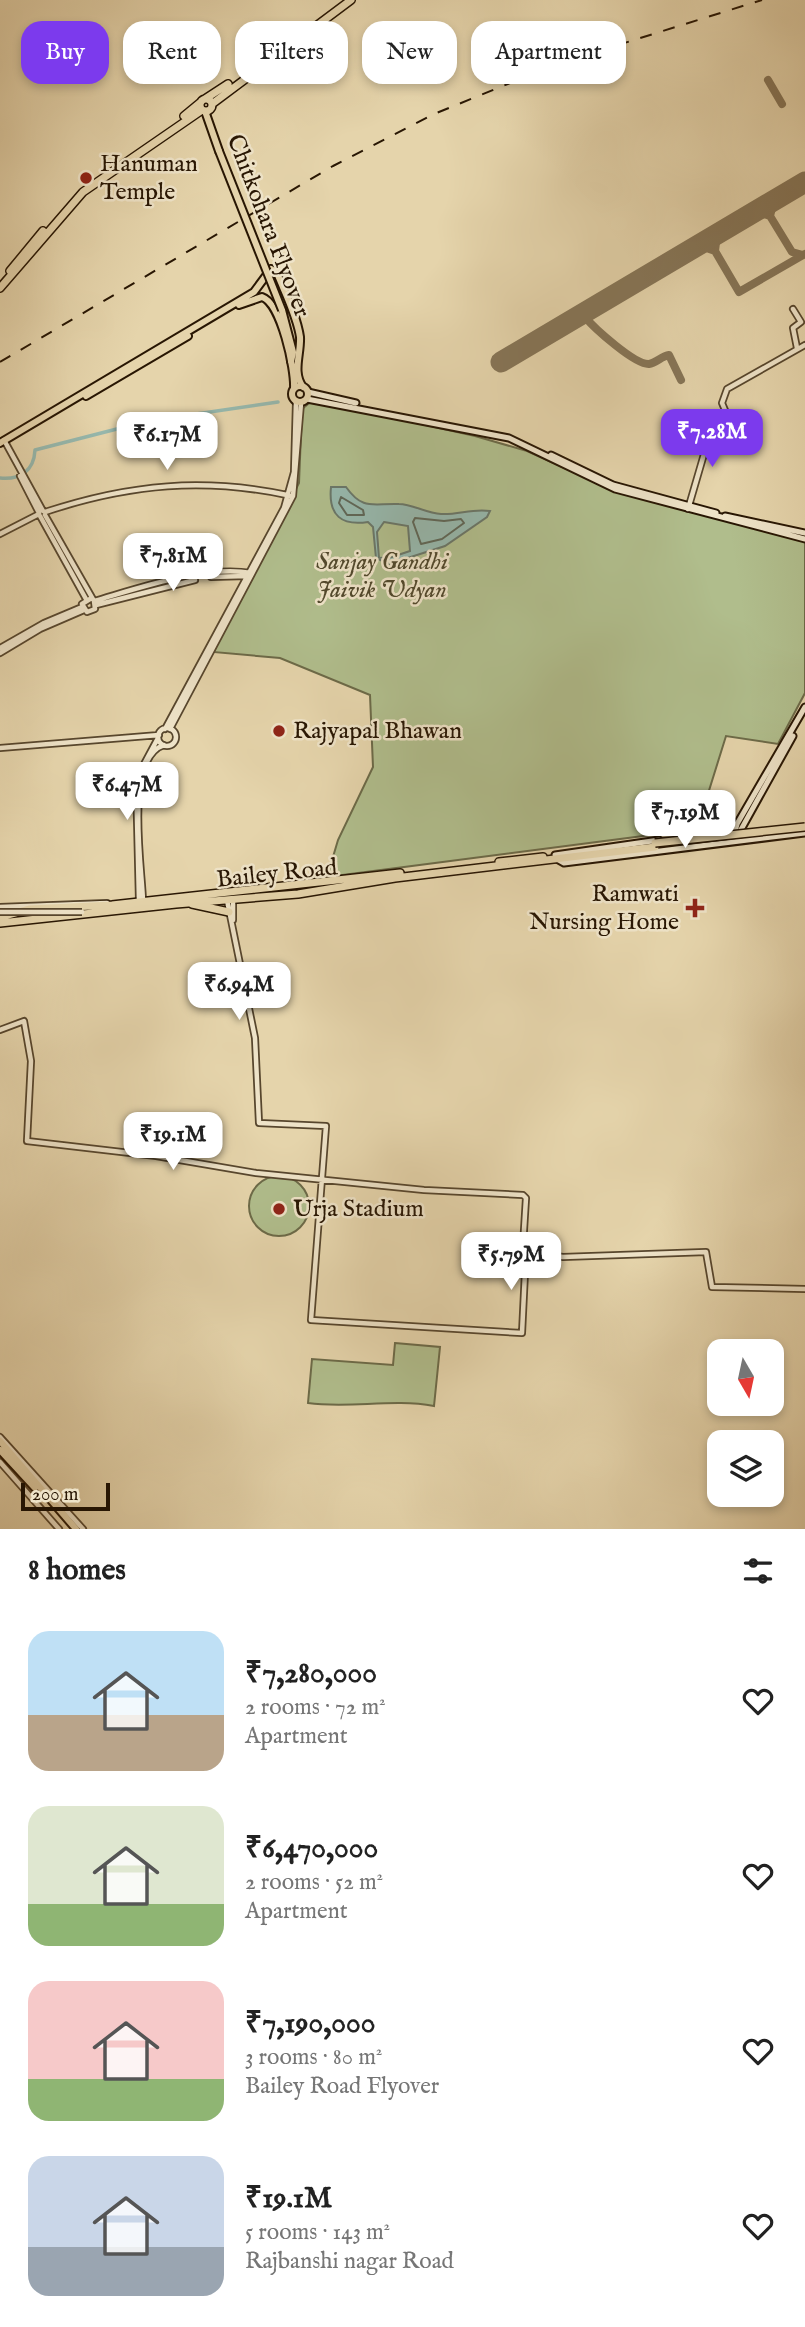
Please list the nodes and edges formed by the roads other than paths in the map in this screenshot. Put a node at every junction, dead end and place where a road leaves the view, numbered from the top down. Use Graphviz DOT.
graph roads {
  1 [pos="345,0"];
  2 [pos="351,0"];
  3 [pos="205,107"];
  4 [pos="0,281"];
  5 [pos="262,281"];
  6 [pos="0,288"];
  7 [pos="269,299"];
  8 [pos="793,309"];
  9 [pos="805,345"];
  10 [pos="797,348"];
  11 [pos="294,357"];
  12 [pos="294,388"];
  13 [pos="303,396"];
  14 [pos="2,444"];
  15 [pos="291,496"];
  16 [pos="688,507"];
  17 [pos="42,513"];
  18 [pos="0,534"];
  19 [pos="805,536"];
  20 [pos="250,575"];
  21 [pos="91,601"];
  22 [pos="83,608"];
  23 [pos="0,650"];
  24 [pos="804,711"];
  25 [pos="168,729"];
  26 [pos="158,737"];
  27 [pos="164,746"];
  28 [pos="0,748"];
  29 [pos="759,829"];
  30 [pos="803,829"];
  31 [pos="736,831"];
  32 [pos="715,834"];
  33 [pos="759,839"];
  34 [pos="736,841"];
  35 [pos="717,844"];
  36 [pos="556,857"];
  37 [pos="324,881"];
  38 [pos="356,884"];
  39 [pos="259,889"];
  40 [pos="255,897"];
  41 [pos="230,899"];
  42 [pos="141,901"];
  43 [pos="191,903"];
  44 [pos="0,912"];
  45 [pos="106,913"];
  46 [pos="231,916"];
  47 [pos="0,923"];
  48 [pos="0,1030"];
  49 [pos="321,1178"];
  50 [pos="526,1252"];
  51 [pos="805,1289"];
  52 [pos="0,1439"];
  53 [pos="0,1450"];
  54 [pos="0,1462"];
  55 [pos="59,1529"];
  56 [pos="71,1529"];
  57 [pos="76,1529"];
  58 [pos="83,1529"];
  1 -- 3 [label="highway"];
  2 -- 3 [label="highway"];
  3 -- 4 [label="highway"];
  3 -- 6 [label="highway"];
  3 -- 11 [label="main road, Chitkohara Flyover, bridge"];
  5 -- 7 [label="main road"];
  5 -- 11 [label="main road"];
  5 -- 14 [label="main road"];
  7 -- 11 [label="main road"];
  7 -- 14 [label="main road"];
  8 -- 10 [label="street"];
  9 -- 10 [label="street"];
  10 -- 16 [label="street"];
  11 -- 12 [label="main road"];
  11 -- 13 [label="main road"];
  12 -- 13 [label="main road"];
  12 -- 13 [label="main road"];
  13 -- 15 [label="street"];
  13 -- 16 [label="main road"];
  14 -- 17 [label="street"];
  15 -- 17 [label="street"];
  15 -- 20 [label="street"];
  16 -- 19 [label="main road"];
  17 -- 18 [label="street"];
  17 -- 21 [label="street"];
  20 -- 21 [label="street"];
  20 -- 25 [label="street"];
  21 -- 22 [label="street"];
  21 -- 22 [label="street"];
  22 -- 23 [label="street"];
  24 -- 31 [label="main road"];
  25 -- 26 [label="street"];
  25 -- 27 [label="street"];
  26 -- 27 [label="street"];
  26 -- 28 [label="street"];
  26 -- 42 [label="street"];
  27 -- 42 [label="street"];
  29 -- 30 [label="main road"];
  29 -- 31 [label="main road"];
  29 -- 33 [label="main road"];
  30 -- 33 [label="main road"];
  30 -- 36 [label="highway, bridge"];
  31 -- 32 [label="main road"];
  31 -- 34 [label="main road"];
  32 -- 35 [label="main road"];
  32 -- 36 [label="main road"];
  33 -- 34 [label="main road"];
  34 -- 35 [label="main road"];
  35 -- 36 [label="main road"];
  36 -- 37 [label="highway, Bailey Road"];
  36 -- 38 [label="highway, Bailey Road"];
  37 -- 38 [label="highway"];
  37 -- 39 [label="highway, Bailey Road"];
  38 -- 40 [label="highway, Bailey Road"];
  39 -- 40 [label="highway"];
  39 -- 42 [label="highway, Bailey Road"];
  40 -- 41 [label="highway, Bailey Road"];
  41 -- 43 [label="highway, Bailey Road"];
  41 -- 46 [label="street"];
  42 -- 44 [label="highway, Bailey Road"];
  43 -- 45 [label="highway, Bailey Road"];
  43 -- 46 [label="highway"];
  44 -- 45 [label="street, bridge"];
  45 -- 47 [label="highway, Bailey Road"];
  46 -- 49 [label="street"];
  48 -- 49 [label="street"];
  49 -- 50 [label="street"];
  49 -- 50 [label="street"];
  50 -- 51 [label="street"];
  52 -- 57 [label="main road"];
  52 -- 58 [label="street"];
  53 -- 56 [label="main road"];
  54 -- 55 [label="street"];
}
